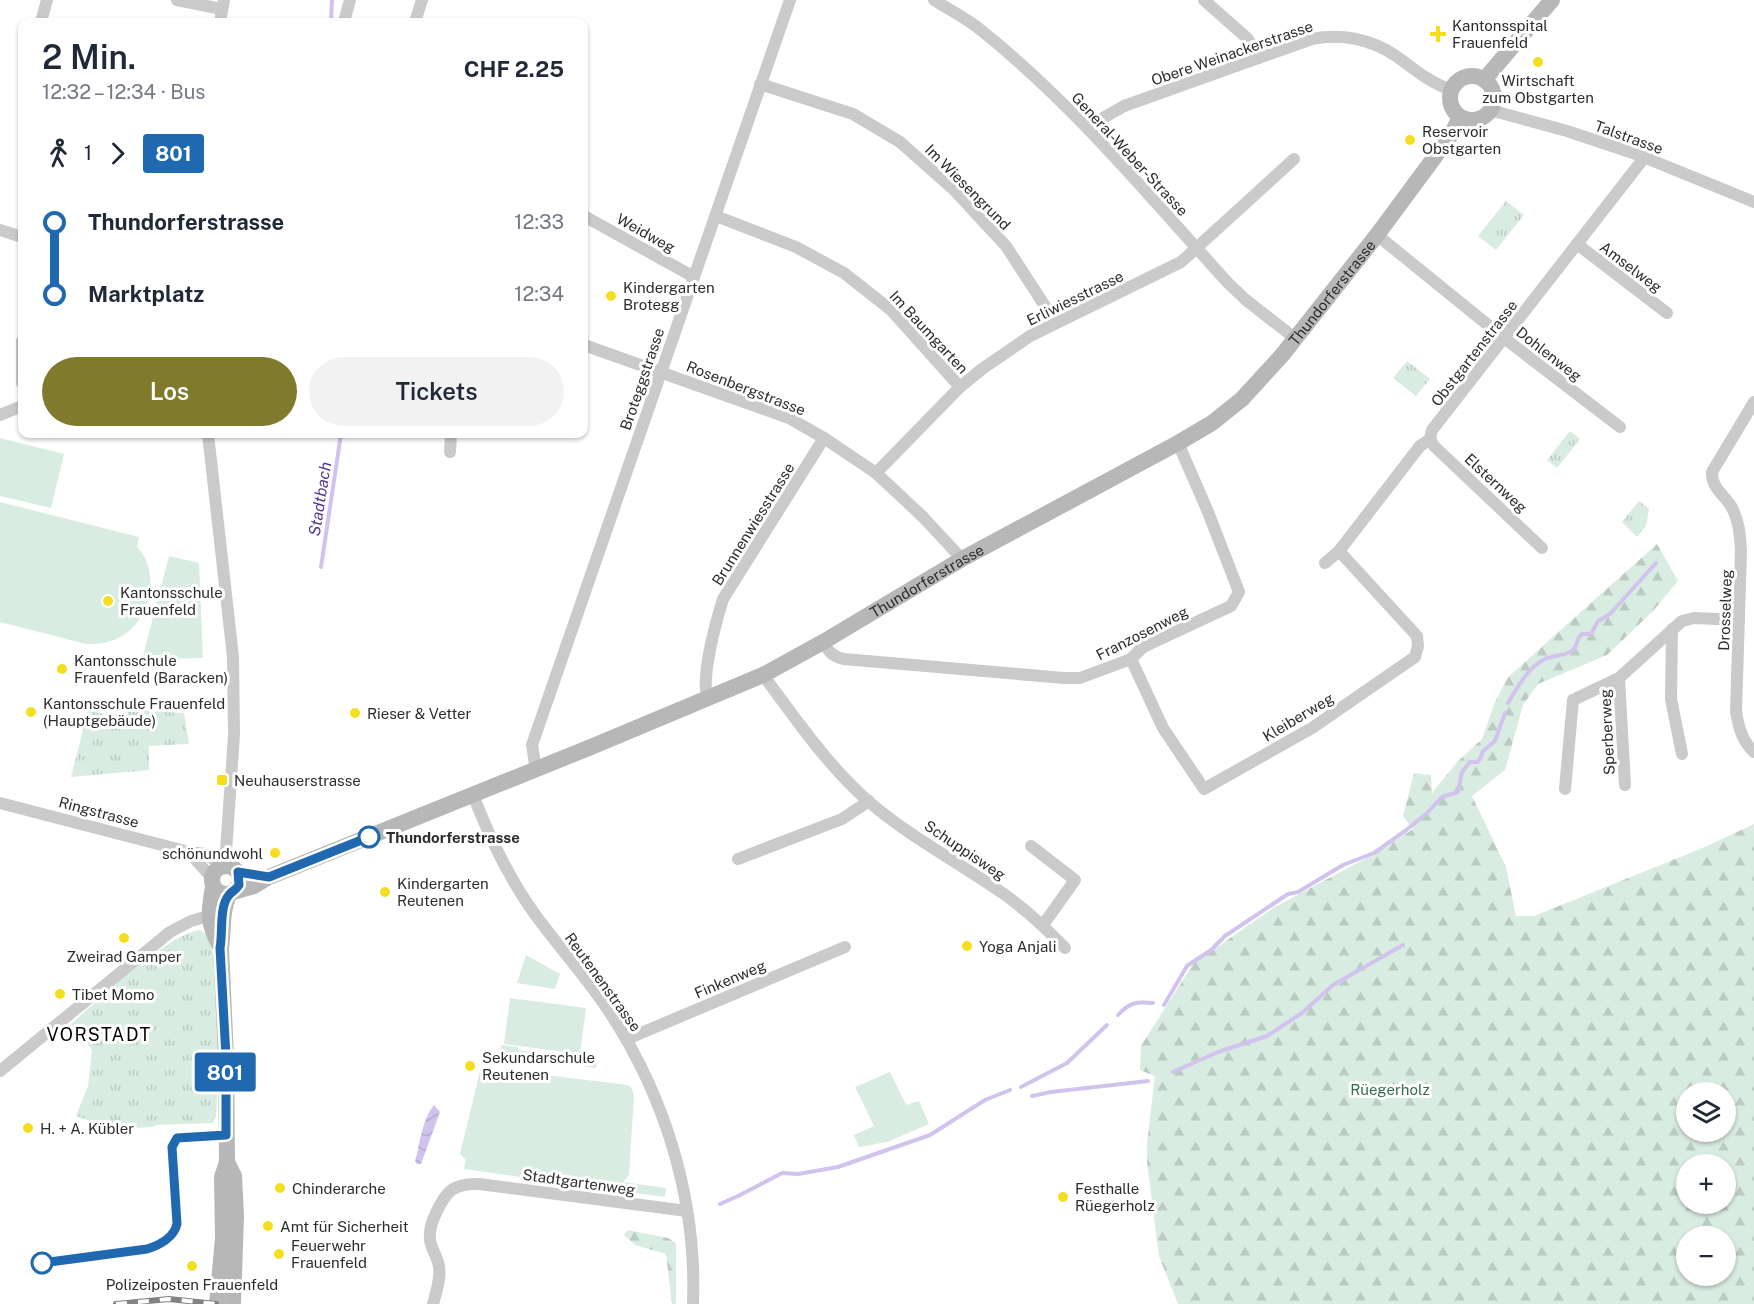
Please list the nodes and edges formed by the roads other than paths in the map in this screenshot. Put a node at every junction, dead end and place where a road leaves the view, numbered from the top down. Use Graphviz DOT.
graph roads {
  1 [pos="47,0"];
  2 [pos="177,0"];
  3 [pos="350,0"];
  4 [pos="422,0"];
  5 [pos="790,0"];
  6 [pos="934,0"];
  7 [pos="1204,0"];
  8 [pos="1552,0"];
  9 [pos="223,5"];
  10 [pos="42,18"];
  11 [pos="345,18"];
  12 [pos="416,18"];
  13 [pos="1259,58"];
  14 [pos="1484,80"];
  15 [pos="760,84"];
  16 [pos="1452,90"];
  17 [pos="1490,110"];
  18 [pos="1460,117"];
  19 [pos="1090,130"];
  20 [pos="1644,158"];
  21 [pos="1294,159"];
  22 [pos="1754,202"];
  23 [pos="716,216"];
  24 [pos="588,218"];
  25 [pos="0,230"];
  26 [pos="1377,234"];
  27 [pos="18,236"];
  28 [pos="1577,244"];
  29 [pos="1197,248"];
  30 [pos="694,277"];
  31 [pos="1667,313"];
  32 [pos="1056,323"];
  33 [pos="1504,338"];
  34 [pos="1296,339"];
  35 [pos="588,346"];
  36 [pos="661,372"];
  37 [pos="960,387"];
  38 [pos="1754,402"];
  39 [pos="18,408"];
  40 [pos="0,415"];
  41 [pos="1620,427"];
  42 [pos="208,438"];
  43 [pos="451,438"];
  44 [pos="824,438"];
  45 [pos="1430,439"];
  46 [pos="1178,443"];
  47 [pos="450,452"];
  48 [pos="876,473"];
  49 [pos="1542,548"];
  50 [pos="1339,551"];
  51 [pos="962,559"];
  52 [pos="1325,562"];
  53 [pos="1739,620"];
  54 [pos="1672,629"];
  55 [pos="823,642"];
  56 [pos="1131,658"];
  57 [pos="763,675"];
  58 [pos="1619,678"];
  59 [pos="708,700"];
  60 [pos="1754,752"];
  61 [pos="1682,754"];
  62 [pos="536,770"];
  63 [pos="1625,785"];
  64 [pos="1565,789"];
  65 [pos="473,795"];
  66 [pos="869,801"];
  67 [pos="0,803"];
  68 [pos="226,841"];
  69 [pos="1031,846"];
  70 [pos="189,852"];
  71 [pos="205,854"];
  72 [pos="738,859"];
  73 [pos="231,869"];
  74 [pos="269,877"];
  75 [pos="222,888"];
  76 [pos="216,914"];
  77 [pos="1043,925"];
  78 [pos="845,946"];
  79 [pos="1065,948"];
  80 [pos="627,1039"];
  81 [pos="0,1071"];
  82 [pos="227,1162"];
  83 [pos="687,1211"];
  84 [pos="217,1304"];
  85 [pos="233,1304"];
  86 [pos="433,1304"];
  87 [pos="693,1304"];
  1 -- 10 [label="street"];
  2 -- 9 [label="street"];
  3 -- 11 [label="street"];
  4 -- 12 [label="street"];
  5 -- 15 [label="street, Broteggstrasse"];
  6 -- 19 [label="street, General-Weber-Strasse"];
  7 -- 13 [label="street"];
  8 -- 14 [label="street"];
  13 -- 16 [label="street, Obere Weinackerstrasse"];
  13 -- 19 [label="street, Obere Weinackerstrasse"];
  14 -- 16 [label="street"];
  14 -- 17 [label="street"];
  15 -- 23 [label="street, Broteggstrasse"];
  15 -- 32 [label="street, Im Wiesengrund"];
  16 -- 18 [label="street"];
  17 -- 18 [label="street"];
  17 -- 20 [label="street, Talstrasse"];
  18 -- 26 [label="street, Thundorferstrasse"];
  19 -- 29 [label="street, General-Weber-Strasse"];
  20 -- 22 [label="street, Talstrasse"];
  20 -- 28 [label="street, Obstgartenstrasse"];
  21 -- 29 [label="street, Erliwiesstrasse"];
  23 -- 30 [label="street, Broteggstrasse"];
  23 -- 37 [label="street, Im Baumgarten"];
  24 -- 30 [label="street, Weidweg"];
  25 -- 27 [label="street"];
  26 -- 33 [label="street, Dohlenweg"];
  26 -- 34 [label="street, Thundorferstrasse"];
  28 -- 31 [label="street, Amselweg"];
  28 -- 33 [label="street, Obstgartenstrasse"];
  29 -- 32 [label="street, Erliwiesstrasse"];
  29 -- 34 [label="street, General-Weber-Strasse"];
  30 -- 36 [label="street, Broteggstrasse"];
  32 -- 37 [label="street, Erliwiesstrasse"];
  33 -- 41 [label="street, Dohlenweg"];
  33 -- 45 [label="street, Obstgartenstrasse"];
  34 -- 46 [label="street, Thundorferstrasse"];
  35 -- 36 [label="street, Rosenbergstrasse"];
  36 -- 44 [label="street, Rosenbergstrasse"];
  36 -- 62 [label="street, Broteggstrasse"];
  37 -- 48 [label="street, Erliwiesstrasse"];
  38 -- 53 [label="street, Drosselweg"];
  39 -- 40 [label="street"];
  42 -- 68 [label="street"];
  43 -- 47 [label="street"];
  44 -- 48 [label="street, Rosenbergstrasse"];
  44 -- 59 [label="street, Brunnenwiesstrasse"];
  45 -- 49 [label="street, Elsternweg"];
  45 -- 50 [label="street, Obstgartenstrasse"];
  46 -- 51 [label="street, Thundorferstrasse"];
  46 -- 56 [label="street, Franzosenweg"];
  48 -- 51 [label="street, Rosenbergstrasse"];
  50 -- 52 [label="street, Obstgartenstrasse"];
  50 -- 56 [label="street, Kleiberweg"];
  51 -- 55 [label="street, Thundorferstrasse"];
  53 -- 54 [label="street, Sperberweg"];
  53 -- 60 [label="street, Drosselweg"];
  54 -- 58 [label="street, Sperberweg"];
  54 -- 61 [label="street"];
  55 -- 56 [label="street, Franzosenweg"];
  55 -- 57 [label="street, Thundorferstrasse"];
  57 -- 59 [label="street, Thundorferstrasse"];
  57 -- 66 [label="street, Schuppisweg"];
  58 -- 63 [label="street, Sperberweg"];
  58 -- 64 [label="street, Sperberweg"];
  59 -- 62 [label="street, Thundorferstrasse"];
  62 -- 65 [label="street, Thundorferstrasse"];
  65 -- 74 [label="street, Thundorferstrasse"];
  65 -- 80 [label="street, Reutenenstrasse"];
  66 -- 72 [label="street"];
  66 -- 77 [label="street, Schuppisweg"];
  67 -- 70 [label="street, Ringstrasse"];
  68 -- 71 [label="street"];
  68 -- 73 [label="street"];
  69 -- 77 [label="street"];
  70 -- 71 [label="street, Ringstrasse"];
  70 -- 75 [label="street"];
  71 -- 73 [label="street, Ringstrasse"];
  73 -- 74 [label="street"];
  73 -- 75 [label="street"];
  73 -- 75 [label="street"];
  74 -- 75 [label="street, Thundorferstrasse"];
  75 -- 76 [label="street"];
  76 -- 81 [label="street"];
  76 -- 82 [label="street"];
  77 -- 79 [label="street, Schuppisweg"];
  78 -- 80 [label="street, Finkenweg"];
  80 -- 83 [label="street, Reutenenstrasse"];
  82 -- 84 [label="street"];
  82 -- 85 [label="street"];
  83 -- 86 [label="street, Stadtgartenweg"];
  83 -- 87 [label="street, Reutenenstrasse"];
}
